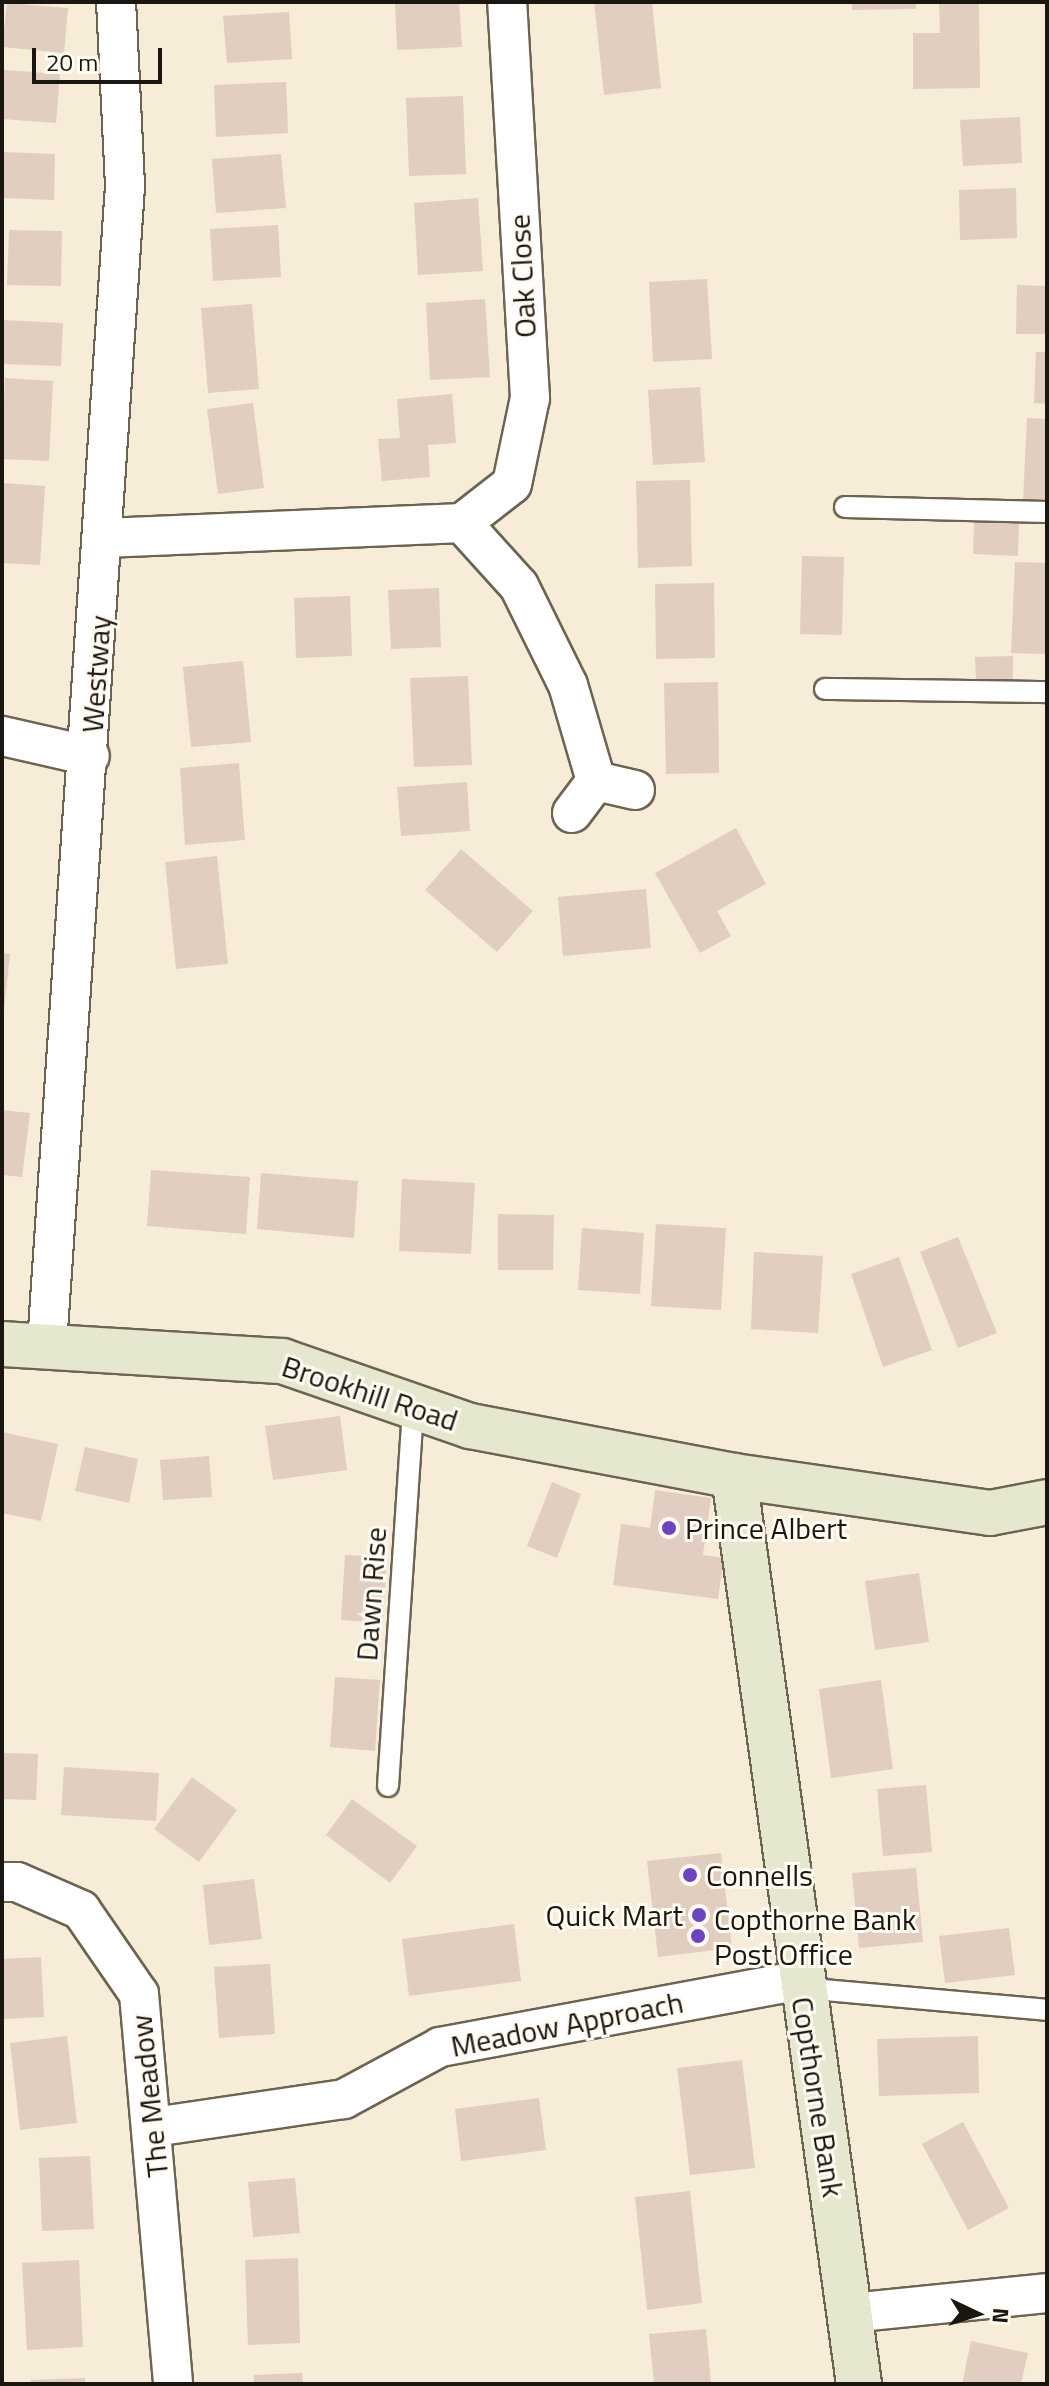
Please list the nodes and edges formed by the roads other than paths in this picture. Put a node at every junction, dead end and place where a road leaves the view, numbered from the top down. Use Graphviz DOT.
graph roads {
  1 [pos="116,2"];
  2 [pos="507,2"];
  3 [pos="845,507"];
  4 [pos="1047,512"];
  5 [pos="462,523"];
  6 [pos="105,538"];
  7 [pos="825,689"];
  8 [pos="1047,692"];
  9 [pos="2,736"];
  10 [pos="90,756"];
  11 [pos="596,781"];
  12 [pos="635,790"];
  13 [pos="572,813"];
  14 [pos="2,1344"];
  15 [pos="47,1345"];
  16 [pos="413,1406"];
  17 [pos="734,1476"];
  18 [pos="1047,1502"];
  19 [pos="388,1786"];
  20 [pos="2,1882"];
  21 [pos="801,1984"];
  22 [pos="1047,2010"];
  23 [pos="154,2127"];
  24 [pos="1047,2293"];
  25 [pos="851,2313"];
  26 [pos="173,2384"];
  27 [pos="859,2384"];
  1 -- 6 [label="street, Westway"];
  2 -- 5 [label="street, Oak Close"];
  3 -- 4 [label="lane"];
  5 -- 6 [label="street"];
  5 -- 11 [label="street"];
  6 -- 10 [label="street, Westway"];
  7 -- 8 [label="lane"];
  9 -- 10 [label="street"];
  10 -- 15 [label="street, Westway"];
  11 -- 12 [label="street"];
  11 -- 13 [label="street"];
  14 -- 15 [label="street, Brookhill Road"];
  15 -- 16 [label="street, Brookhill Road"];
  16 -- 17 [label="street, Brookhill Road"];
  16 -- 19 [label="lane, Dawn Rise"];
  17 -- 18 [label="street, Brookhill Road"];
  17 -- 21 [label="street, Copthorne Bank"];
  20 -- 23 [label="street, The Meadow"];
  21 -- 22 [label="lane"];
  21 -- 23 [label="street, Meadow Approach"];
  21 -- 25 [label="street, Copthorne Bank"];
  23 -- 26 [label="street, The Meadow"];
  24 -- 25 [label="street"];
  25 -- 27 [label="street, Copthorne Bank"];
}
